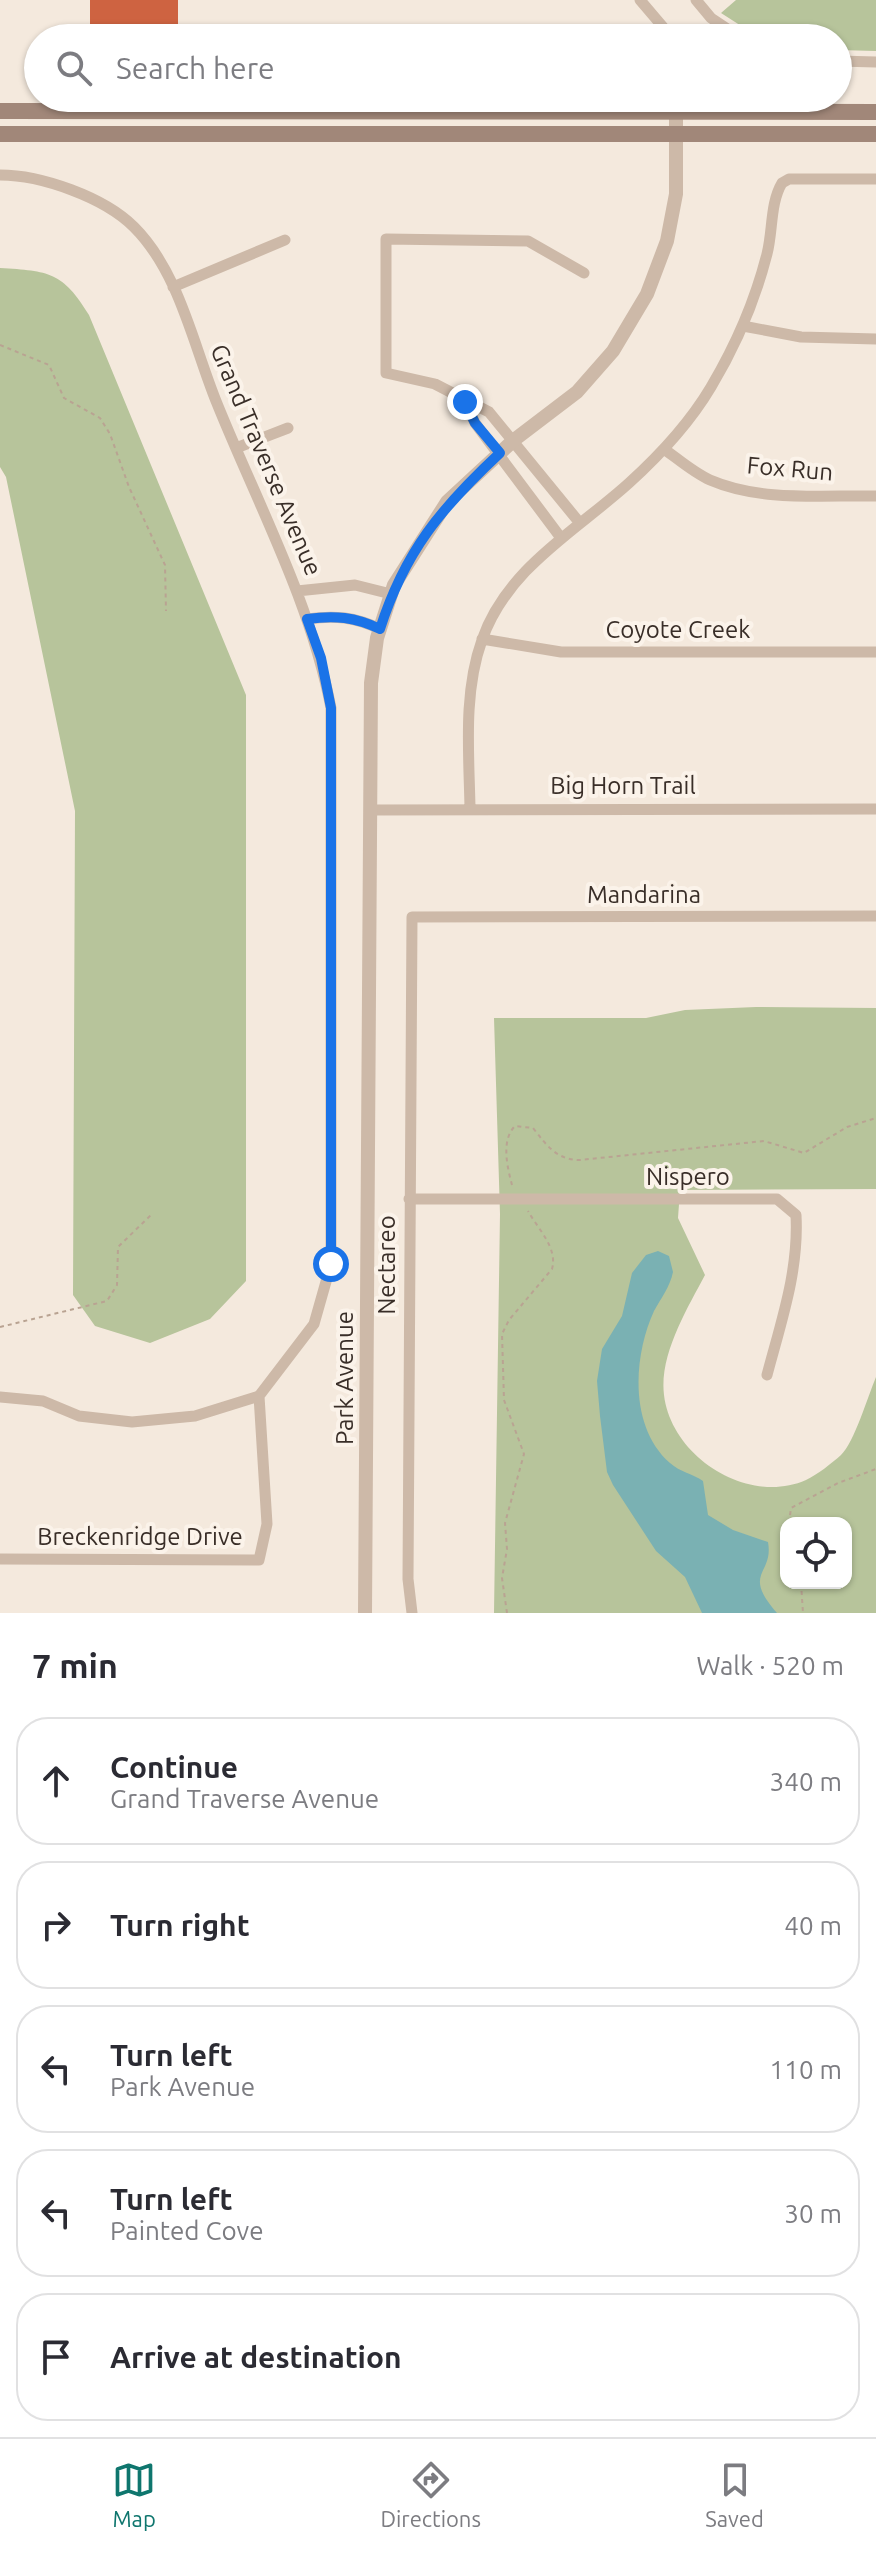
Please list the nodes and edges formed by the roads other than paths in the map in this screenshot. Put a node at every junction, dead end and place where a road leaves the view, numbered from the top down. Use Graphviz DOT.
graph roads {
  1 [pos="640,0"];
  2 [pos="696,0"];
  3 [pos="660,24"];
  4 [pos="720,24"];
  5 [pos="852,61"];
  6 [pos="876,62"];
  7 [pos="0,111"];
  8 [pos="24,111"];
  9 [pos="852,111"];
  10 [pos="676,112"];
  11 [pos="876,112"];
  12 [pos="0,134"];
  13 [pos="676,134"];
  14 [pos="876,134"];
  15 [pos="0,175"];
  16 [pos="876,179"];
  17 [pos="285,240"];
  18 [pos="584,273"];
  19 [pos="173,287"];
  20 [pos="743,326"];
  21 [pos="876,339"];
  22 [pos="465,402"];
  23 [pos="288,428"];
  24 [pos="514,440"];
  25 [pos="236,448"];
  26 [pos="664,449"];
  27 [pos="500,453"];
  28 [pos="876,496"];
  29 [pos="579,522"];
  30 [pos="561,538"];
  31 [pos="297,591"];
  32 [pos="391,594"];
  33 [pos="307,619"];
  34 [pos="380,629"];
  35 [pos="482,639"];
  36 [pos="876,652"];
  37 [pos="470,808"];
  38 [pos="876,809"];
  39 [pos="370,810"];
  40 [pos="876,916"];
  41 [pos="412,917"];
  42 [pos="409,1199"];
  43 [pos="767,1375"];
  44 [pos="259,1396"];
  45 [pos="0,1397"];
  46 [pos="0,1559"];
  47 [pos="365,1613"];
  48 [pos="412,1613"];
  1 -- 3 [label="street"];
  2 -- 4 [label="street"];
  5 -- 6 [label="street"];
  7 -- 8 [label="main road"];
  9 -- 11 [label="main road"];
  10 -- 13 [label="street, Park Avenue"];
  12 -- 13 [label="main road"];
  13 -- 14 [label="main road"];
  13 -- 24 [label="street, Park Avenue"];
  15 -- 19 [label="street, Grand Traverse Avenue"];
  16 -- 20 [label="street"];
  17 -- 19 [label="street"];
  18 -- 22 [label="street"];
  19 -- 25 [label="street, Grand Traverse Avenue"];
  20 -- 21 [label="street"];
  20 -- 26 [label="street"];
  22 -- 24 [label="street"];
  22 -- 27 [label="street"];
  23 -- 25 [label="street"];
  24 -- 27 [label="street, Park Avenue"];
  24 -- 29 [label="street"];
  25 -- 31 [label="street, Grand Traverse Avenue"];
  26 -- 28 [label="street, Fox Run"];
  26 -- 29 [label="street"];
  27 -- 30 [label="street"];
  27 -- 32 [label="street, Park Avenue"];
  29 -- 30 [label="street"];
  30 -- 35 [label="street"];
  31 -- 32 [label="street"];
  31 -- 33 [label="street, Grand Traverse Avenue"];
  32 -- 34 [label="street, Park Avenue"];
  33 -- 34 [label="street"];
  33 -- 44 [label="street, Grand Traverse Avenue"];
  34 -- 39 [label="street, Park Avenue"];
  35 -- 36 [label="street, Coyote Creek"];
  35 -- 37 [label="street"];
  37 -- 38 [label="street, Big Horn Trail"];
  37 -- 39 [label="street, Big Horn Trail"];
  39 -- 47 [label="street, Park Avenue"];
  40 -- 41 [label="street, Mandarina"];
  41 -- 42 [label="street, Nectareo"];
  42 -- 43 [label="street, Nispero"];
  42 -- 48 [label="street, Nectareo"];
  44 -- 45 [label="street"];
  44 -- 46 [label="street, Breckenridge Drive"];
}
